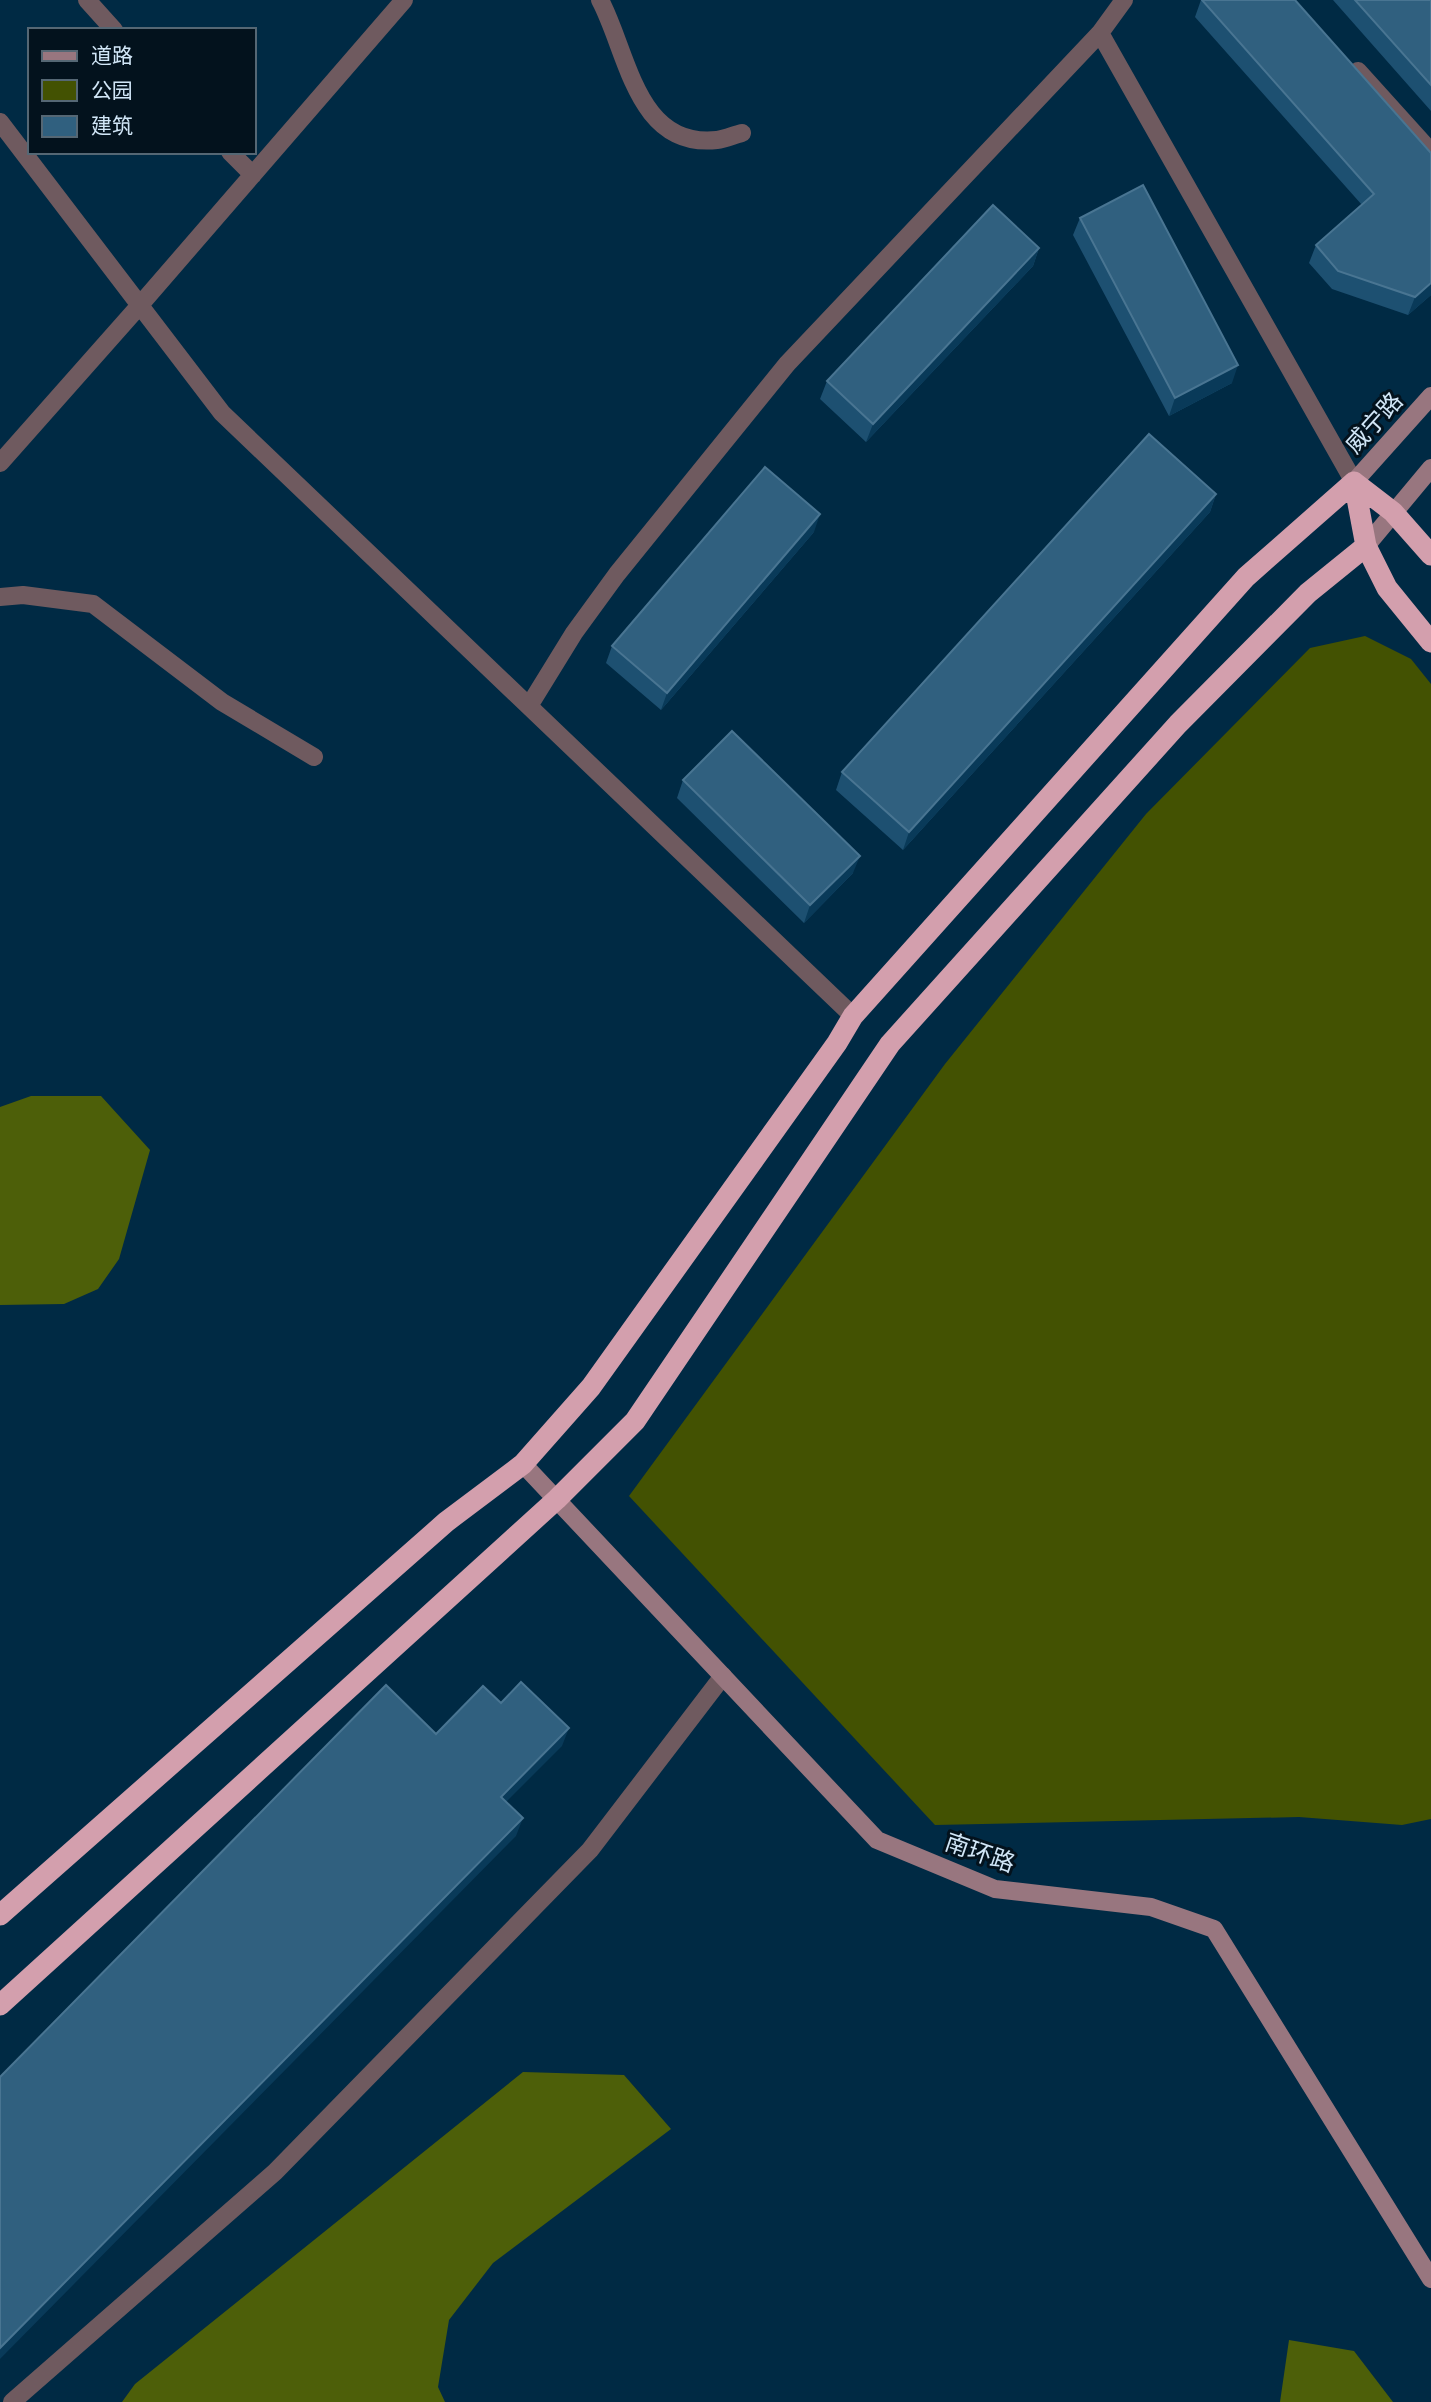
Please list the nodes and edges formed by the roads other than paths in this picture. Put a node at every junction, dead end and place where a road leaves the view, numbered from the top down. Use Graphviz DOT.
graph roads {
  1 [pos="87,0"];
  2 [pos="404,0"];
  3 [pos="600,0"];
  4 [pos="1124,0"];
  5 [pos="112,28"];
  6 [pos="1100,33"];
  7 [pos="1349,61"];
  8 [pos="0,122"];
  9 [pos="743,133"];
  10 [pos="1431,152"];
  11 [pos="232,154"];
  12 [pos="253,174"];
  13 [pos="140,305"];
  14 [pos="1431,396"];
  15 [pos="0,463"];
  16 [pos="1431,467"];
  17 [pos="1354,482"];
  18 [pos="1393,512"];
  19 [pos="1366,546"];
  20 [pos="1431,555"];
  21 [pos="0,597"];
  22 [pos="1431,642"];
  23 [pos="529,706"];
  24 [pos="314,757"];
  25 [pos="853,1016"];
  26 [pos="523,1464"];
  27 [pos="557,1499"];
  28 [pos="723,1676"];
  29 [pos="0,1915"];
  30 [pos="0,2005"];
  31 [pos="1431,2279"];
  32 [pos="12,2402"];
  1 -- 5 [label="street"];
  2 -- 12 [label="street"];
  3 -- 9 [label="street"];
  4 -- 6 [label="street"];
  6 -- 17 [label="street"];
  6 -- 23 [label="street"];
  7 -- 10 [label="street"];
  8 -- 13 [label="street"];
  11 -- 12 [label="street"];
  12 -- 13 [label="street"];
  13 -- 15 [label="street"];
  13 -- 23 [label="street"];
  14 -- 17 [label="main road, 威宁路"];
  16 -- 18 [label="main road"];
  17 -- 18 [label="highway"];
  17 -- 19 [label="highway"];
  17 -- 25 [label="highway"];
  18 -- 19 [label="main road"];
  18 -- 20 [label="highway"];
  19 -- 22 [label="highway"];
  19 -- 27 [label="highway"];
  21 -- 24 [label="street"];
  23 -- 25 [label="street"];
  25 -- 26 [label="highway"];
  26 -- 27 [label="main road, 南环路"];
  26 -- 29 [label="highway"];
  27 -- 28 [label="main road, 南环路"];
  27 -- 30 [label="highway"];
  28 -- 31 [label="main road, 南环路"];
  28 -- 32 [label="street"];
}
